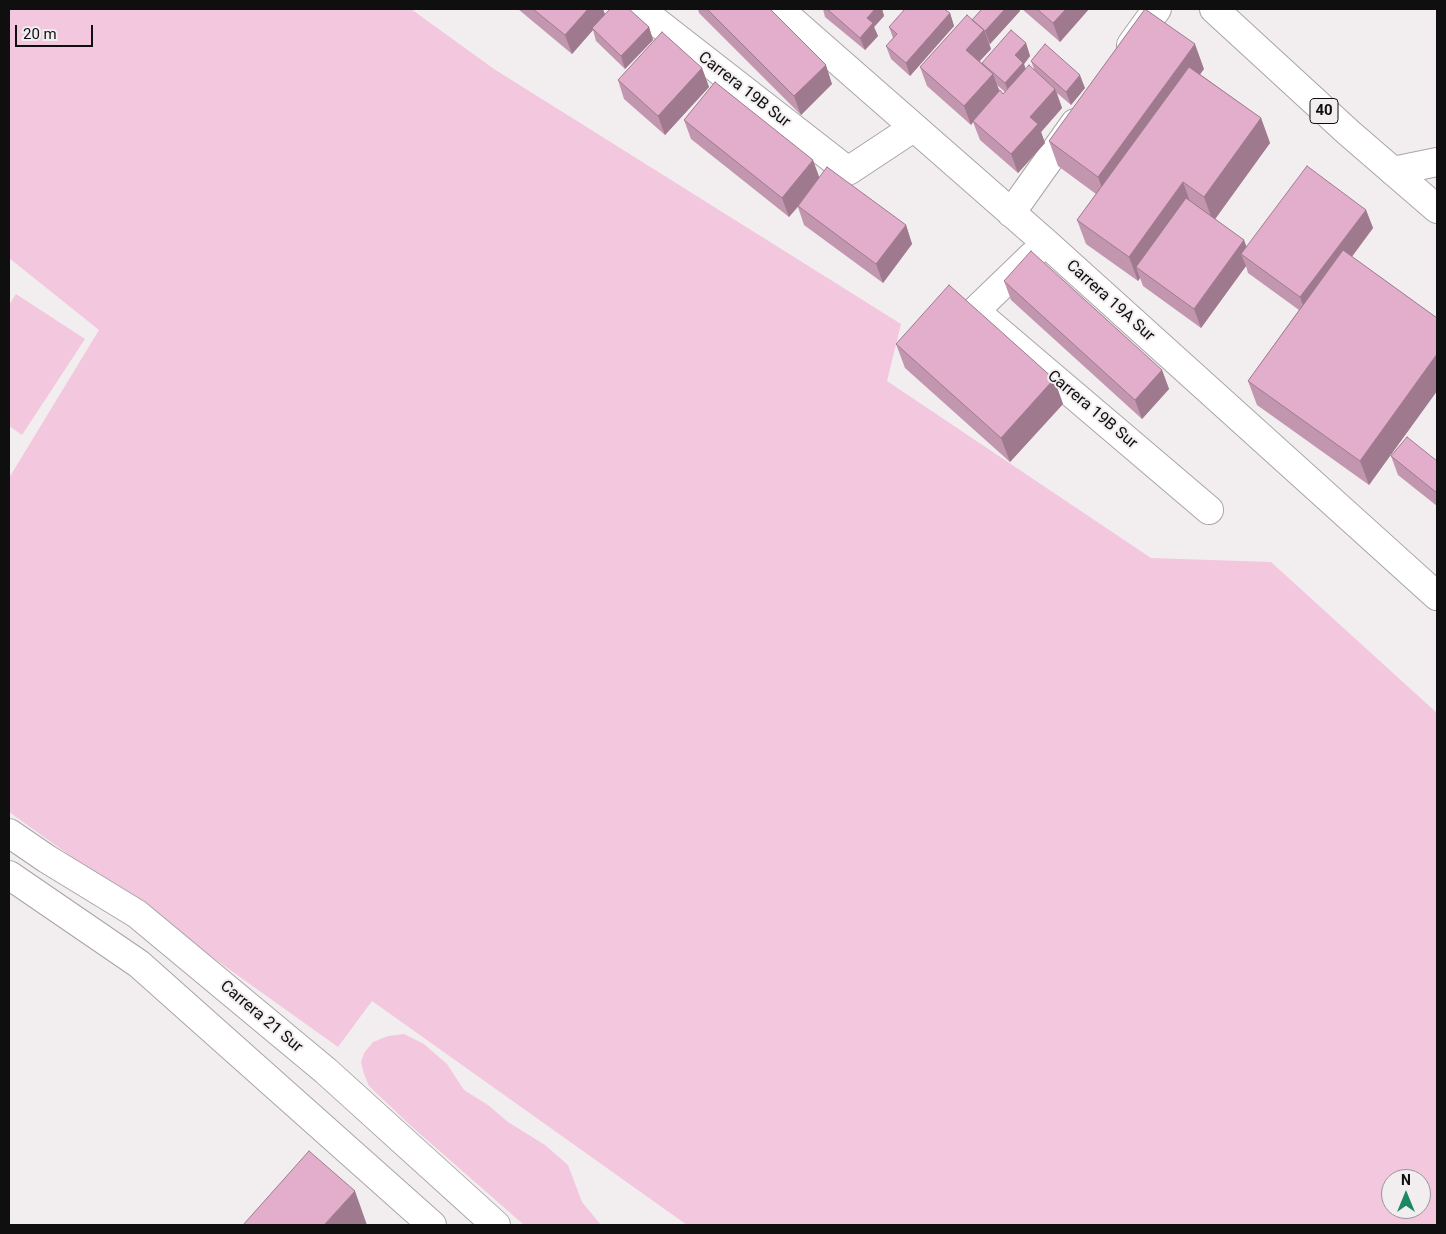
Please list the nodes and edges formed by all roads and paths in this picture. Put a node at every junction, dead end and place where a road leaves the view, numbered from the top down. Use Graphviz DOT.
graph roads {
  1 [pos="640,9"];
  2 [pos="779,9"];
  3 [pos="1157,9"];
  4 [pos="1214,9"];
  5 [pos="1117,64"];
  6 [pos="1090,103"];
  7 [pos="913,128"];
  8 [pos="1437,162"];
  9 [pos="1394,172"];
  10 [pos="1437,209"];
  11 [pos="1011,213"];
  12 [pos="1046,243"];
  13 [pos="1209,510"];
  14 [pos="1437,596"];
  15 [pos="9,833"];
  16 [pos="9,875"];
  17 [pos="432,1225"];
  18 [pos="496,1225"];
  1 -- 7 [label="street, Carrera 19B Sur"];
  2 -- 7 [label="street, Carrera 19A Sur"];
  3 -- 5 [label="street"];
  4 -- 9 [label="street, 40"];
  6 -- 11 [label="street"];
  7 -- 11 [label="street, Carrera 19A Sur"];
  8 -- 9 [label="street"];
  9 -- 10 [label="street, 40"];
  11 -- 12 [label="street, Carrera 19A Sur"];
  12 -- 13 [label="street, Carrera 19B Sur"];
  12 -- 14 [label="street, Carrera 19A Sur"];
  15 -- 18 [label="street, Carrera 21 Sur"];
  16 -- 17 [label="street"];
}
